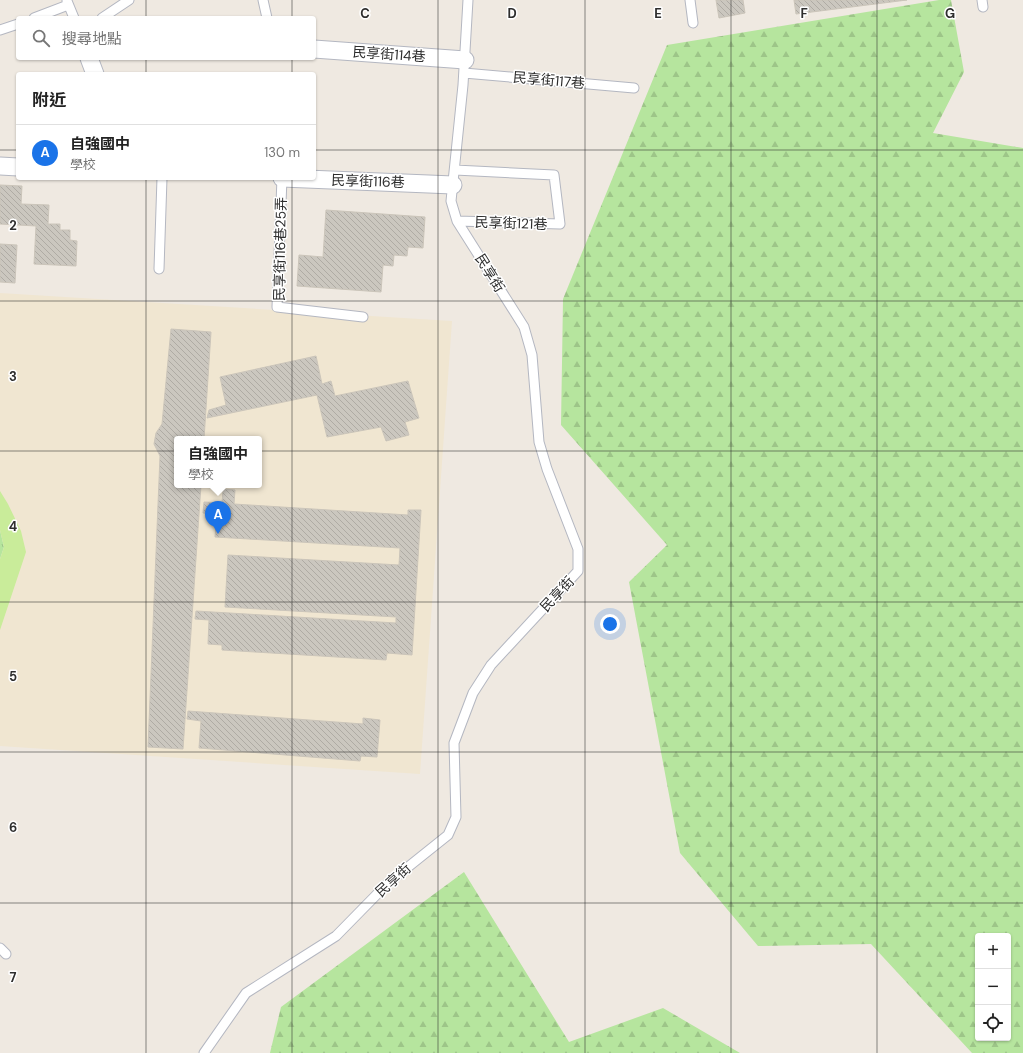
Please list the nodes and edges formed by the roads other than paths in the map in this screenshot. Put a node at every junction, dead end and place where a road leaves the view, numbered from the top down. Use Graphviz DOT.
graph roads {
  1 [pos="129,0"];
  2 [pos="263,0"];
  3 [pos="468,0"];
  4 [pos="690,0"];
  5 [pos="67,3"];
  6 [pos="38,16"];
  7 [pos="73,16"];
  8 [pos="105,16"];
  9 [pos="267,16"];
  10 [pos="693,23"];
  11 [pos="16,25"];
  12 [pos="0,30"];
  13 [pos="316,49"];
  14 [pos="90,60"];
  15 [pos="464,66"];
  16 [pos="94,72"];
  17 [pos="634,88"];
  18 [pos="0,166"];
  19 [pos="16,167"];
  20 [pos="454,177"];
  21 [pos="316,178"];
  22 [pos="162,180"];
  23 [pos="282,180"];
  24 [pos="457,221"];
  25 [pos="159,269"];
  26 [pos="363,317"];
  27 [pos="204,1053"];
  1 -- 8 [label="lane"];
  2 -- 9 [label="lane"];
  3 -- 15 [label="lane, 民享街"];
  4 -- 10 [label="lane"];
  5 -- 6 [label="lane"];
  5 -- 7 [label="lane"];
  11 -- 12 [label="lane"];
  13 -- 15 [label="street, 民享街114巷"];
  14 -- 16 [label="street"];
  15 -- 17 [label="lane, 民享街117巷"];
  15 -- 20 [label="lane, 民享街"];
  18 -- 19 [label="street"];
  20 -- 21 [label="street, 民享街116巷"];
  20 -- 24 [label="lane, 民享街"];
  20 -- 24 [label="lane, 民享街121巷"];
  22 -- 25 [label="lane"];
  23 -- 26 [label="lane, 民享街116巷25弄"];
  24 -- 27 [label="lane, 民享街"];
}
